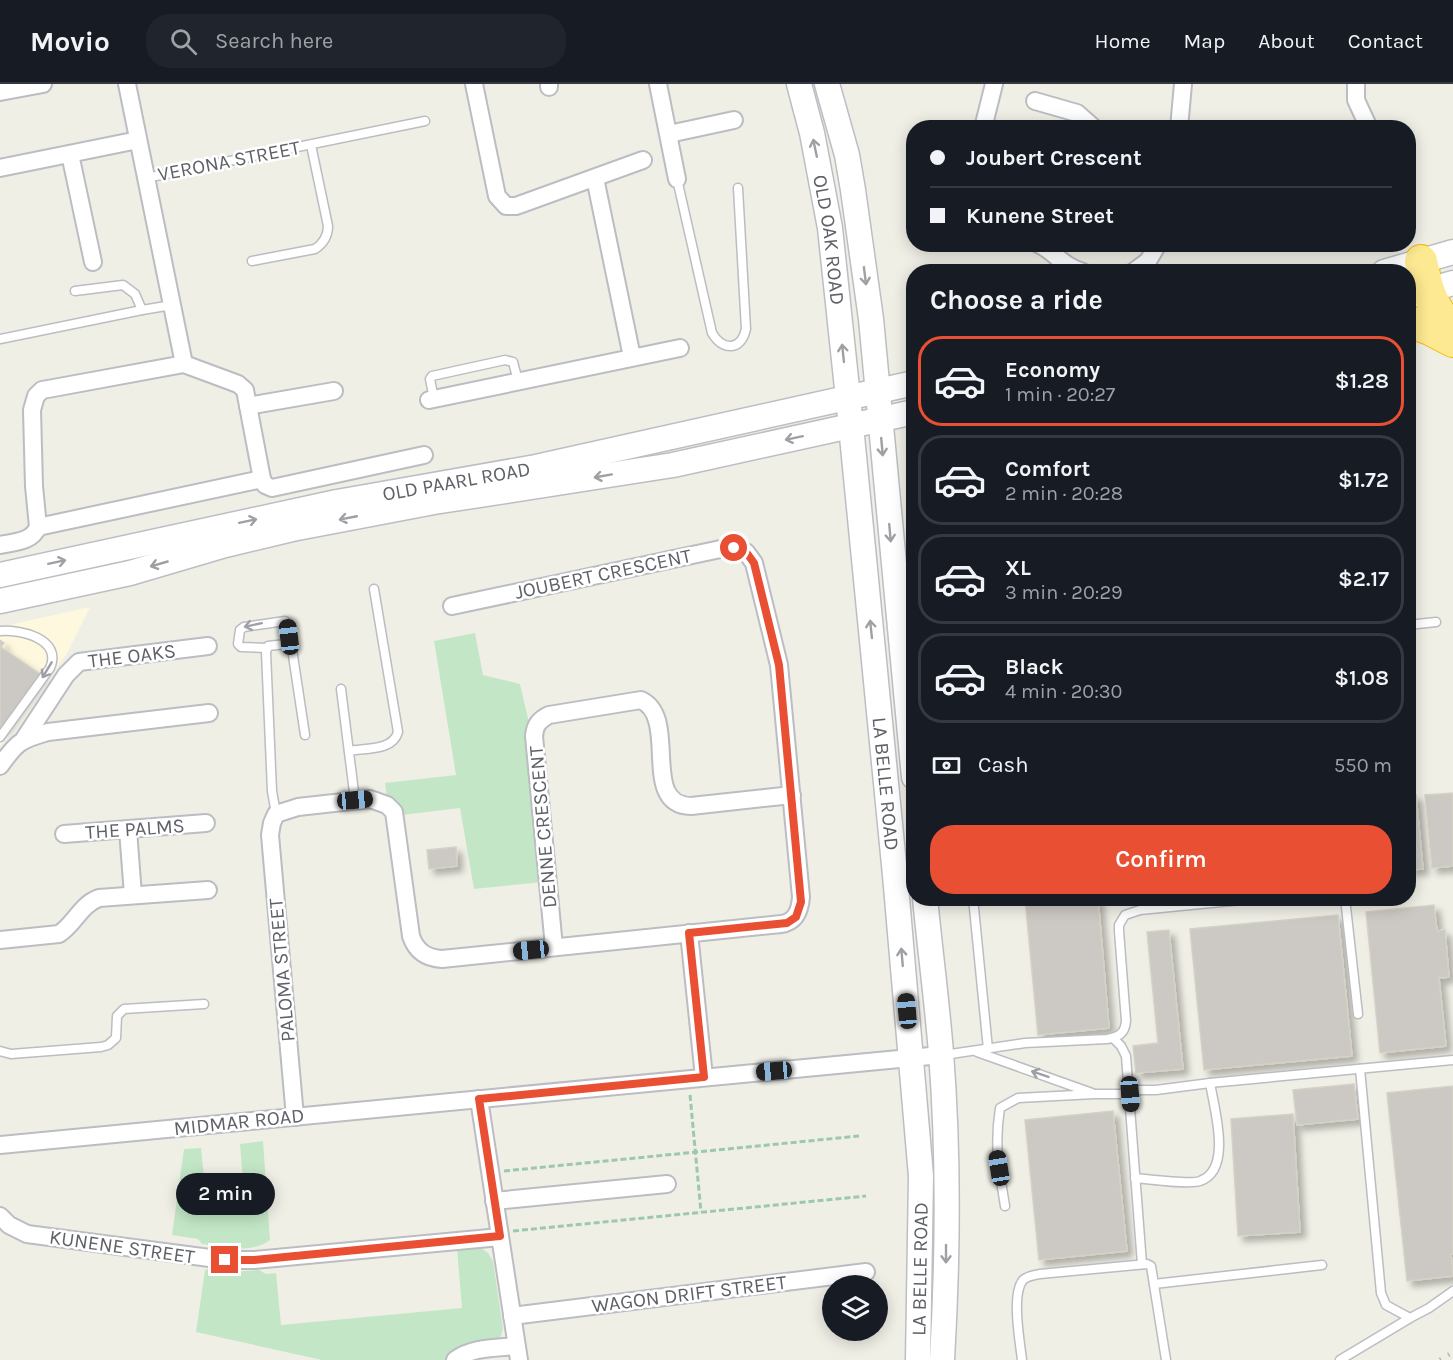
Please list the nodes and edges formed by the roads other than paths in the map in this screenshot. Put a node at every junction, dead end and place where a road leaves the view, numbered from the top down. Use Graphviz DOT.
graph roads {
  1 [pos="42,84"];
  2 [pos="127,84"];
  3 [pos="474,84"];
  4 [pos="658,84"];
  5 [pos="799,84"];
  6 [pos="827,84"];
  7 [pos="994,84"];
  8 [pos="1183,84"];
  9 [pos="1356,84"];
  10 [pos="0,93"];
  11 [pos="1035,101"];
  12 [pos="734,120"];
  13 [pos="985,120"];
  14 [pos="1085,120"];
  15 [pos="1180,120"];
  16 [pos="1365,120"];
  17 [pos="425,121"];
  18 [pos="669,134"];
  19 [pos="138,140"];
  20 [pos="311,145"];
  21 [pos="70,154"];
  22 [pos="643,160"];
  23 [pos="0,168"];
  24 [pos="146,178"];
  25 [pos="595,178"];
  26 [pos="677,179"];
  27 [pos="738,188"];
  28 [pos="1049,252"];
  29 [pos="1153,252"];
  30 [pos="1453,252"];
  31 [pos="252,261"];
  32 [pos="93,262"];
  33 [pos="1063,264"];
  34 [pos="1144,264"];
  35 [pos="1427,283"];
  36 [pos="75,291"];
  37 [pos="172,304"];
  38 [pos="142,310"];
  39 [pos="1416,324"];
  40 [pos="1453,333"];
  41 [pos="0,339"];
  42 [pos="1453,341"];
  43 [pos="680,348"];
  44 [pos="632,357"];
  45 [pos="184,364"];
  46 [pos="518,381"];
  47 [pos="906,385"];
  48 [pos="334,391"];
  49 [pos="878,391"];
  50 [pos="848,397"];
  51 [pos="431,400"];
  52 [pos="248,406"];
  53 [pos="906,414"];
  54 [pos="880,420"];
  55 [pos="851,426"];
  56 [pos="424,455"];
  57 [pos="262,479"];
  58 [pos="38,527"];
  59 [pos="0,545"];
  60 [pos="0,575"];
  61 [pos="374,589"];
  62 [pos="0,601"];
  63 [pos="452,606"];
  64 [pos="1436,622"];
  65 [pos="1416,624"];
  66 [pos="0,631"];
  67 [pos="290,645"];
  68 [pos="208,646"];
  69 [pos="266,648"];
  70 [pos="341,689"];
  71 [pos="906,693"];
  72 [pos="209,713"];
  73 [pos="305,735"];
  74 [pos="0,737"];
  75 [pos="24,739"];
  76 [pos="349,751"];
  77 [pos="0,766"];
  78 [pos="792,795"];
  79 [pos="355,800"];
  80 [pos="274,819"];
  81 [pos="206,824"];
  82 [pos="128,830"];
  83 [pos="64,834"];
  84 [pos="208,891"];
  85 [pos="133,895"];
  86 [pos="927,906"];
  87 [pos="974,906"];
  88 [pos="1181,906"];
  89 [pos="1346,906"];
  90 [pos="928,929"];
  91 [pos="689,933"];
  92 [pos="0,940"];
  93 [pos="554,947"];
  94 [pos="204,1004"];
  95 [pos="1358,1014"];
  96 [pos="1113,1038"];
  97 [pos="988,1049"];
  98 [pos="0,1051"];
  99 [pos="975,1051"];
  100 [pos="941,1055"];
  101 [pos="912,1057"];
  102 [pos="1453,1060"];
  103 [pos="1360,1069"];
  104 [pos="696,1078"];
  105 [pos="1210,1083"];
  106 [pos="1095,1094"];
  107 [pos="1130,1094"];
  108 [pos="479,1099"];
  109 [pos="295,1117"];
  110 [pos="0,1145"];
  111 [pos="921,1176"];
  112 [pos="1135,1178"];
  113 [pos="667,1184"];
  114 [pos="494,1201"];
  115 [pos="1005,1206"];
  116 [pos="1,1220"];
  117 [pos="499,1234"];
  118 [pos="1142,1264"];
  119 [pos="1322,1265"];
  120 [pos="866,1272"];
  121 [pos="1154,1284"];
  122 [pos="1453,1291"];
  123 [pos="512,1316"];
  124 [pos="1410,1318"];
  125 [pos="518,1353"];
  126 [pos="455,1360"];
  127 [pos="918,1360"];
  128 [pos="942,1360"];
  129 [pos="1022,1360"];
  130 [pos="1166,1360"];
  131 [pos="1340,1360"];
  1 -- 10 [label="street"];
  2 -- 19 [label="street"];
  3 -- 25 [label="street"];
  4 -- 18 [label="street"];
  50 -- 5 [label="main road, OLD OAK ROAD, one-way"];
  6 -- 49 [label="main road, OLD OAK ROAD, one-way"];
  7 -- 13 [label="street"];
  8 -- 15 [label="street"];
  9 -- 16 [label="street"];
  11 -- 14 [label="street"];
  12 -- 18 [label="street"];
  17 -- 20 [label="lane, VERONA STREET"];
  18 -- 26 [label="street"];
  19 -- 21 [label="street"];
  19 -- 24 [label="street"];
  20 -- 24 [label="lane, VERONA STREET"];
  20 -- 31 [label="lane, VERONA STREET"];
  21 -- 23 [label="street"];
  21 -- 32 [label="street"];
  22 -- 25 [label="street"];
  24 -- 37 [label="street"];
  25 -- 44 [label="street"];
  26 -- 27 [label="lane"];
  28 -- 33 [label="street"];
  29 -- 34 [label="street"];
  30 -- 35 [label="main road"];
  35 -- 40 [label="highway"];
  36 -- 38 [label="lane"];
  37 -- 38 [label="lane"];
  37 -- 45 [label="street"];
  38 -- 41 [label="lane"];
  39 -- 42 [label="highway"];
  43 -- 44 [label="street"];
  44 -- 46 [label="street"];
  45 -- 52 [label="street"];
  45 -- 58 [label="street"];
  46 -- 51 [label="street"];
  46 -- 51 [label="lane"];
  47 -- 49 [label="main road, OLD PAARL ROAD"];
  48 -- 52 [label="street"];
  49 -- 50 [label="main road, OLD PAARL ROAD"];
  49 -- 54 [label="main road, OLD OAK ROAD"];
  50 -- 55 [label="main road, OLD OAK ROAD"];
  60 -- 50 [label="main road, OLD PAARL ROAD, one-way"];
  52 -- 57 [label="street"];
  53 -- 54 [label="main road, OLD PAARL ROAD"];
  54 -- 55 [label="main road, OLD PAARL ROAD"];
  54 -- 71 [label="main road, LA BELLE ROAD, one-way"];
  55 -- 62 [label="main road, OLD PAARL ROAD, one-way"];
  101 -- 55 [label="main road, LA BELLE ROAD, one-way"];
  56 -- 57 [label="street"];
  57 -- 58 [label="street"];
  58 -- 59 [label="street"];
  61 -- 76 [label="lane"];
  63 -- 78 [label="street, JOUBERT CRESCENT"];
  64 -- 65 [label="lane"];
  66 -- 74 [label="lane, one-way"];
  67 -- 69 [label="lane"];
  67 -- 69 [label="lane, one-way"];
  67 -- 73 [label="lane"];
  68 -- 75 [label="street, THE OAKS"];
  69 -- 80 [label="lane"];
  70 -- 76 [label="lane"];
  72 -- 75 [label="street"];
  75 -- 77 [label="street, THE OAKS"];
  76 -- 79 [label="lane"];
  78 -- 91 [label="street, JOUBERT CRESCENT"];
  78 -- 93 [label="street, DENNE CRESCENT"];
  79 -- 80 [label="street"];
  79 -- 93 [label="street, JOUBERT CRESCENT"];
  80 -- 109 [label="street, PALOMA STREET"];
  81 -- 82 [label="street, THE PALMS"];
  82 -- 83 [label="street, THE PALMS"];
  82 -- 85 [label="street"];
  84 -- 85 [label="street"];
  85 -- 92 [label="street"];
  86 -- 90 [label="main road, LA BELLE ROAD"];
  87 -- 97 [label="lane"];
  88 -- 96 [label="lane"];
  89 -- 95 [label="lane"];
  90 -- 100 [label="main road, LA BELLE ROAD"];
  90 -- 101 [label="main road"];
  91 -- 93 [label="street, JOUBERT CRESCENT"];
  91 -- 104 [label="street"];
  94 -- 98 [label="lane"];
  96 -- 97 [label="lane"];
  96 -- 107 [label="lane"];
  97 -- 99 [label="lane"];
  99 -- 100 [label="lane"];
  106 -- 99 [label="lane, one-way"];
  100 -- 101 [label="street, MIDMAR ROAD"];
  100 -- 111 [label="main road"];
  100 -- 128 [label="main road, LA BELLE ROAD, one-way"];
  101 -- 104 [label="street, MIDMAR ROAD"];
  101 -- 111 [label="main road, LA BELLE ROAD"];
  102 -- 103 [label="lane"];
  103 -- 105 [label="lane"];
  103 -- 124 [label="lane"];
  104 -- 108 [label="street, MIDMAR ROAD"];
  105 -- 107 [label="lane"];
  105 -- 112 [label="lane"];
  106 -- 107 [label="lane"];
  106 -- 115 [label="lane"];
  107 -- 112 [label="lane"];
  108 -- 109 [label="street, MIDMAR ROAD"];
  108 -- 114 [label="street"];
  109 -- 110 [label="street, MIDMAR ROAD"];
  111 -- 127 [label="main road, LA BELLE ROAD"];
  112 -- 118 [label="lane"];
  113 -- 114 [label="street"];
  114 -- 117 [label="street"];
  116 -- 117 [label="street, KUNENE STREET"];
  117 -- 123 [label="street"];
  118 -- 121 [label="lane"];
  118 -- 129 [label="lane"];
  119 -- 121 [label="lane"];
  120 -- 123 [label="street, WAGON DRIFT STREET"];
  121 -- 130 [label="lane"];
  122 -- 124 [label="lane"];
  123 -- 125 [label="street"];
  124 -- 131 [label="lane"];
  125 -- 126 [label="street"];
}
